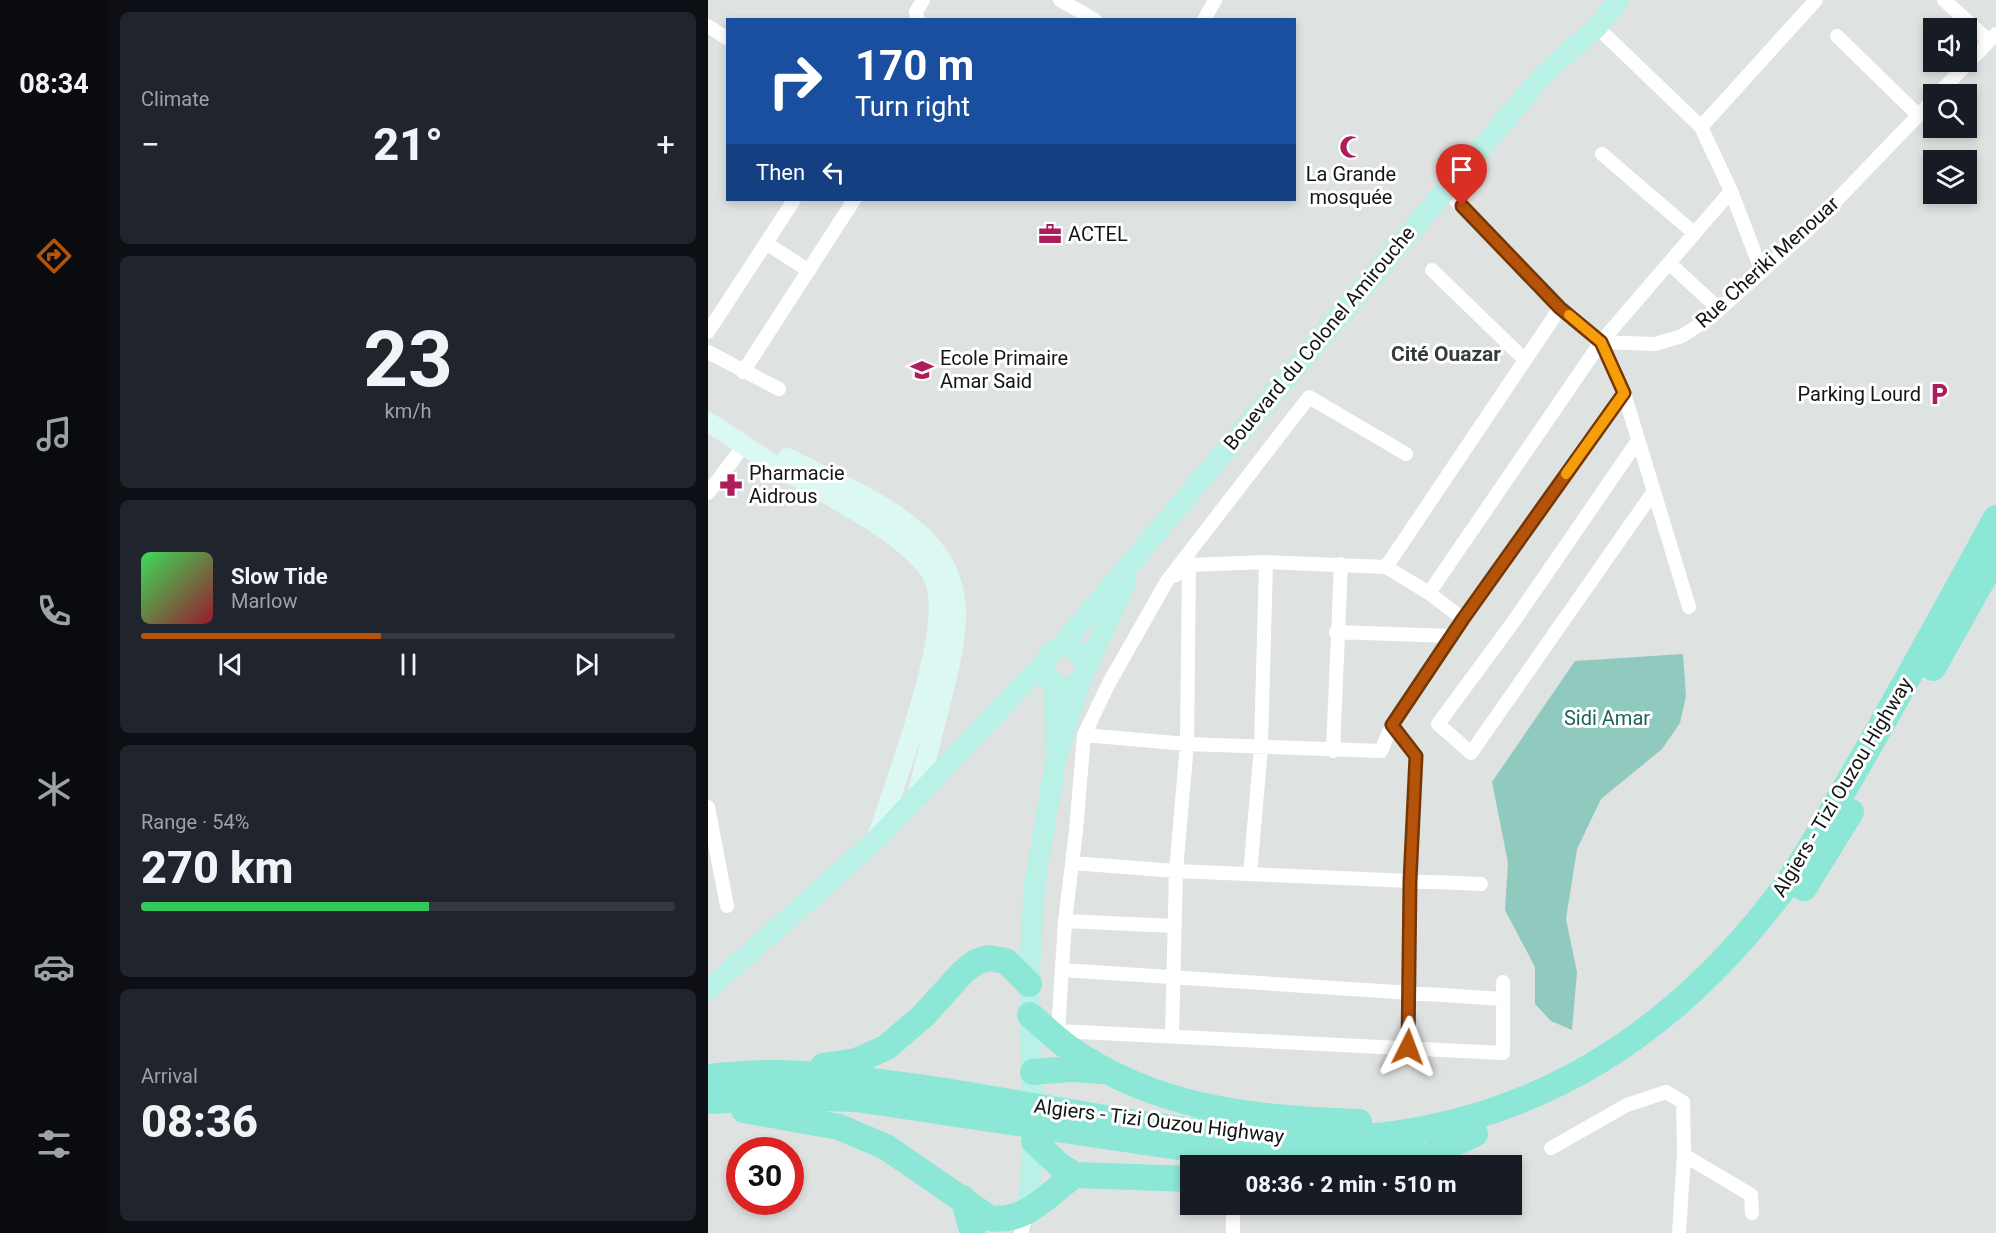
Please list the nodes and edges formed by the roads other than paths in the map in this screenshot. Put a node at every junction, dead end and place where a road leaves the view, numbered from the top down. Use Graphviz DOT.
graph roads {
  1 [pos="1060,0"];
  2 [pos="1215,0"];
  3 [pos="1619,0"];
  4 [pos="1816,0"];
  5 [pos="1944,0"];
  6 [pos="1092,18"];
  7 [pos="1205,18"];
  8 [pos="708,26"];
  9 [pos="1597,27"];
  10 [pos="1837,36"];
  11 [pos="1992,37"];
  12 [pos="726,38"];
  13 [pos="1947,84"];
  14 [pos="1923,110"];
  15 [pos="1918,115"];
  16 [pos="1701,127"];
  17 [pos="1602,154"];
  18 [pos="1445,189"];
  19 [pos="1731,191"];
  20 [pos="793,201"];
  21 [pos="853,201"];
  22 [pos="1694,233"];
  23 [pos="766,243"];
  24 [pos="1669,263"];
  25 [pos="1432,270"];
  26 [pos="808,271"];
  27 [pos="1762,272"];
  28 [pos="1560,308"];
  29 [pos="1719,309"];
  30 [pos="708,332"];
  31 [pos="1601,342"];
  32 [pos="708,352"];
  33 [pos="1524,359"];
  34 [pos="743,372"];
  35 [pos="779,389"];
  36 [pos="1624,393"];
  37 [pos="708,422"];
  38 [pos="1637,442"];
  39 [pos="745,444"];
  40 [pos="1406,454"];
  41 [pos="1654,491"];
  42 [pos="708,493"];
  43 [pos="1996,518"];
  44 [pos="1144,546"];
  45 [pos="1996,556"];
  46 [pos="1266,562"];
  47 [pos="1341,564"];
  48 [pos="1190,565"];
  49 [pos="1386,567"];
  50 [pos="1167,581"];
  51 [pos="1429,593"];
  52 [pos="1689,607"];
  53 [pos="1463,619"];
  54 [pos="1336,632"];
  55 [pos="1451,636"];
  56 [pos="1052,667"];
  57 [pos="1083,675"];
  58 [pos="1392,725"];
  59 [pos="1084,735"];
  60 [pos="911,736"];
  61 [pos="931,741"];
  62 [pos="1187,744"];
  63 [pos="966,745"];
  64 [pos="1261,747"];
  65 [pos="1333,751"];
  66 [pos="1056,759"];
  67 [pos="916,800"];
  68 [pos="708,807"];
  69 [pos="877,839"];
  70 [pos="1072,863"];
  71 [pos="1176,871"];
  72 [pos="1250,874"];
  73 [pos="1410,881"];
  74 [pos="1481,884"];
  75 [pos="728,906"];
  76 [pos="1065,921"];
  77 [pos="1174,926"];
  78 [pos="1063,970"];
  79 [pos="1172,978"];
  80 [pos="1503,982"];
  81 [pos="1029,984"];
  82 [pos="708,990"];
  83 [pos="1410,991"];
  84 [pos="1503,999"];
  85 [pos="1030,1015"];
  86 [pos="1172,1036"];
  87 [pos="1408,1047"];
  88 [pos="1033,1072"];
  89 [pos="1109,1072"];
  90 [pos="774,1073"];
  91 [pos="708,1077"];
  92 [pos="708,1102"];
  93 [pos="1016,1112"];
  94 [pos="1480,1124"];
  95 [pos="1034,1141"];
  96 [pos="1551,1148"];
  97 [pos="1425,1155"];
  98 [pos="1684,1155"];
  99 [pos="1075,1175"];
  100 [pos="1180,1179"];
  101 [pos="963,1198"];
  102 [pos="1752,1213"];
  103 [pos="1233,1215"];
  104 [pos="1024,1223"];
  105 [pos="973,1233"];
  106 [pos="1233,1233"];
  107 [pos="1679,1233"];
  1 -- 6 [label="street"];
  2 -- 7 [label="street"];
  3 -- 9 [label="main road, Bouevard du Colonel Amirouche"];
  4 -- 16 [label="street"];
  5 -- 11 [label="street"];
  8 -- 12 [label="street"];
  9 -- 16 [label="street"];
  9 -- 18 [label="main road, Bouevard du Colonel Amirouche"];
  10 -- 15 [label="street"];
  11 -- 13 [label="street"];
  14 -- 15 [label="street, Rue Cheriki Menouar"];
  15 -- 27 [label="street, Rue Cheriki Menouar"];
  16 -- 19 [label="street"];
  17 -- 22 [label="street"];
  18 -- 28 [label="street"];
  18 -- 44 [label="main road, Bouevard du Colonel Amirouche"];
  19 -- 22 [label="street"];
  19 -- 27 [label="street"];
  20 -- 23 [label="street"];
  21 -- 26 [label="street"];
  22 -- 24 [label="street"];
  23 -- 26 [label="street"];
  23 -- 30 [label="street"];
  24 -- 29 [label="street"];
  24 -- 31 [label="street"];
  25 -- 33 [label="street"];
  26 -- 34 [label="street"];
  27 -- 29 [label="street, Rue Cheriki Menouar"];
  28 -- 31 [label="street"];
  28 -- 33 [label="street"];
  29 -- 31 [label="street, Rue Cheriki Menouar"];
  31 -- 36 [label="street"];
  31 -- 51 [label="street"];
  32 -- 34 [label="street"];
  33 -- 49 [label="street"];
  34 -- 35 [label="street"];
  36 -- 38 [label="street"];
  36 -- 53 [label="street"];
  37 -- 39 [label="main road"];
  38 -- 41 [label="street"];
  38 -- 41 [label="street"];
  39 -- 42 [label="street"];
  39 -- 60 [label="main road"];
  39 -- 61 [label="main road"];
  40 -- 50 [label="street"];
  41 -- 52 [label="street"];
  43 -- 94 [label="highway, Algiers - Tizi Ouzou Highway"];
  44 -- 56 [label="main road, Bouevard du Colonel Amirouche"];
  44 -- 57 [label="main road, Bouevard du Colonel Amirouche"];
  45 -- 94 [label="highway, Algiers - Tizi Ouzou Highway"];
  46 -- 47 [label="street"];
  46 -- 48 [label="street"];
  46 -- 64 [label="street"];
  47 -- 49 [label="street"];
  47 -- 54 [label="street"];
  48 -- 50 [label="street"];
  48 -- 62 [label="street"];
  49 -- 51 [label="street"];
  50 -- 59 [label="street"];
  51 -- 53 [label="street"];
  53 -- 55 [label="street"];
  54 -- 55 [label="street"];
  54 -- 65 [label="street"];
  55 -- 58 [label="street"];
  56 -- 57 [label="main road"];
  56 -- 57 [label="main road"];
  56 -- 63 [label="main road, Bouevard du Colonel Amirouche"];
  56 -- 66 [label="main road"];
  57 -- 66 [label="main road, Bouevard du Colonel Amirouche"];
  58 -- 65 [label="street"];
  58 -- 73 [label="street"];
  59 -- 62 [label="street"];
  59 -- 70 [label="street"];
  60 -- 61 [label="main road"];
  60 -- 69 [label="main road"];
  61 -- 63 [label="main road"];
  61 -- 67 [label="main road"];
  62 -- 64 [label="street"];
  62 -- 71 [label="street"];
  63 -- 67 [label="main road, Bouevard du Colonel Amirouche"];
  64 -- 65 [label="street"];
  64 -- 72 [label="street"];
  66 -- 81 [label="main road"];
  67 -- 69 [label="main road, Bouevard du Colonel Amirouche"];
  68 -- 75 [label="street"];
  69 -- 82 [label="main road, Bouevard du Colonel Amirouche"];
  70 -- 71 [label="street"];
  70 -- 76 [label="street"];
  71 -- 72 [label="street"];
  71 -- 77 [label="street"];
  72 -- 73 [label="street"];
  73 -- 74 [label="street"];
  73 -- 83 [label="street"];
  76 -- 77 [label="street"];
  76 -- 78 [label="street"];
  77 -- 79 [label="street"];
  78 -- 79 [label="street"];
  78 -- 86 [label="street"];
  79 -- 83 [label="street"];
  79 -- 86 [label="street"];
  80 -- 84 [label="street"];
  81 -- 85 [label="main road"];
  81 -- 90 [label="highway"];
  83 -- 84 [label="street"];
  83 -- 87 [label="street"];
  84 -- 87 [label="street"];
  85 -- 88 [label="main road"];
  85 -- 89 [label="highway"];
  86 -- 87 [label="street"];
  88 -- 89 [label="highway"];
  88 -- 95 [label="main road"];
  89 -- 94 [label="highway"];
  90 -- 91 [label="highway, Algiers - Tizi Ouzou Highway"];
  90 -- 93 [label="highway, Algiers - Tizi Ouzou Highway"];
  92 -- 93 [label="highway"];
  92 -- 101 [label="highway"];
  93 -- 94 [label="highway, Algiers - Tizi Ouzou Highway"];
  94 -- 97 [label="highway"];
  95 -- 99 [label="highway"];
  95 -- 104 [label="main road"];
  96 -- 98 [label="street"];
  98 -- 102 [label="street"];
  98 -- 107 [label="street"];
  99 -- 100 [label="highway"];
  99 -- 104 [label="highway"];
  101 -- 104 [label="highway"];
  101 -- 105 [label="highway"];
  103 -- 106 [label="street"];
}
